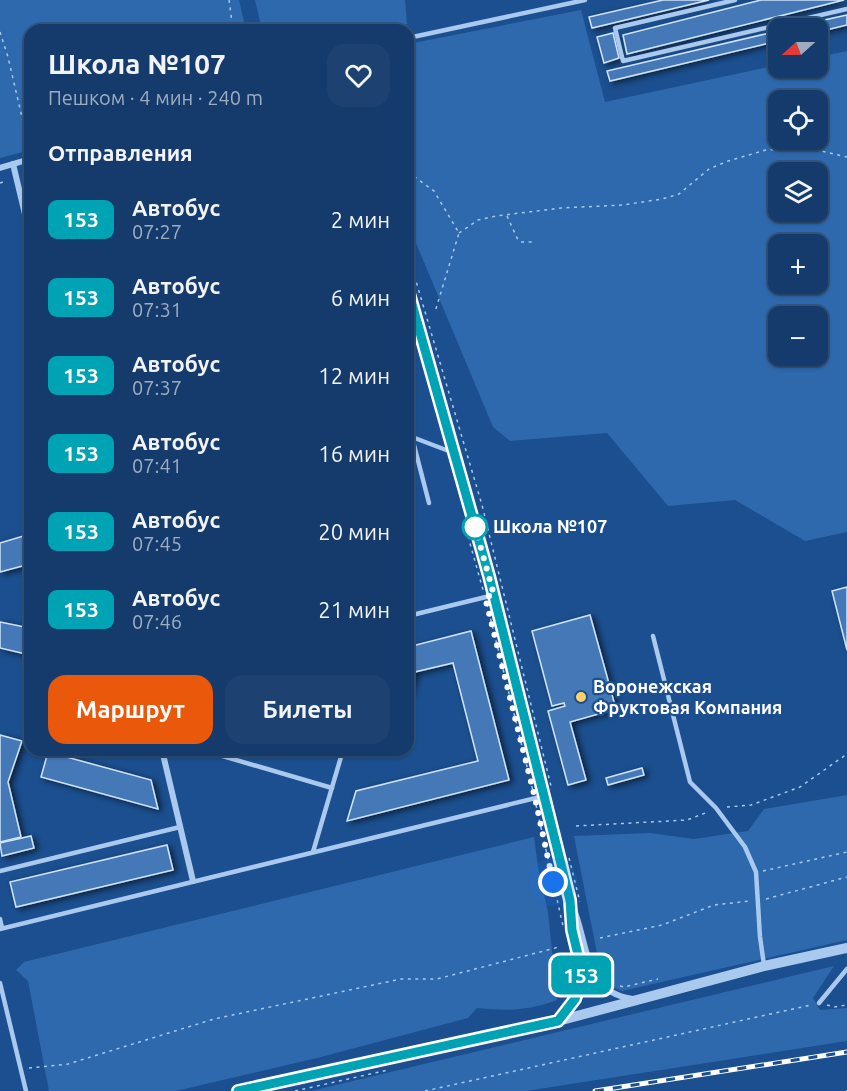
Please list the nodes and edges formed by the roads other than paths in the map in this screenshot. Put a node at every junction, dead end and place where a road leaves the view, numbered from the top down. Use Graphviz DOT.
graph roads {
  1 [pos="585,0"];
  2 [pos="735,0"];
  3 [pos="847,9"];
  4 [pos="414,37"];
  5 [pos="24,161"];
  6 [pos="13,164"];
  7 [pos="0,168"];
  8 [pos="24,210"];
  9 [pos="414,311"];
  10 [pos="414,438"];
  11 [pos="414,445"];
  12 [pos="454,453"];
  13 [pos="429,502"];
  14 [pos="494,595"];
  15 [pos="414,615"];
  16 [pos="653,636"];
  17 [pos="163,756"];
  18 [pos="223,756"];
  19 [pos="341,756"];
  20 [pos="332,788"];
  21 [pos="544,796"];
  22 [pos="180,827"];
  23 [pos="313,852"];
  24 [pos="0,871"];
  25 [pos="194,881"];
  26 [pos="570,900"];
  27 [pos="0,919"];
  28 [pos="1,928"];
  29 [pos="847,948"];
  30 [pos="764,966"];
  31 [pos="847,969"];
  32 [pos="0,983"];
  33 [pos="642,999"];
  34 [pos="819,1003"];
  35 [pos="558,1021"];
  36 [pos="26,1091"];
  37 [pos="238,1091"];
  1 -- 4 [label="lane"];
  2 -- 3 [label="lane"];
  5 -- 6 [label="street"];
  6 -- 7 [label="street"];
  6 -- 8 [label="street"];
  9 -- 12 [label="street"];
  10 -- 12 [label="lane"];
  11 -- 13 [label="lane"];
  12 -- 14 [label="street"];
  14 -- 15 [label="lane"];
  14 -- 21 [label="street"];
  16 -- 30 [label="lane"];
  17 -- 22 [label="street"];
  18 -- 20 [label="lane"];
  19 -- 20 [label="lane"];
  20 -- 23 [label="lane"];
  21 -- 23 [label="lane"];
  21 -- 26 [label="street"];
  22 -- 24 [label="lane"];
  22 -- 25 [label="street"];
  23 -- 25 [label="lane"];
  25 -- 28 [label="lane"];
  26 -- 33 [label="street"];
  26 -- 35 [label="street"];
  27 -- 28 [label="lane"];
  29 -- 30 [label="street"];
  30 -- 33 [label="street"];
  31 -- 34 [label="lane"];
  32 -- 36 [label="lane"];
  33 -- 35 [label="street"];
  35 -- 37 [label="street"];
}
